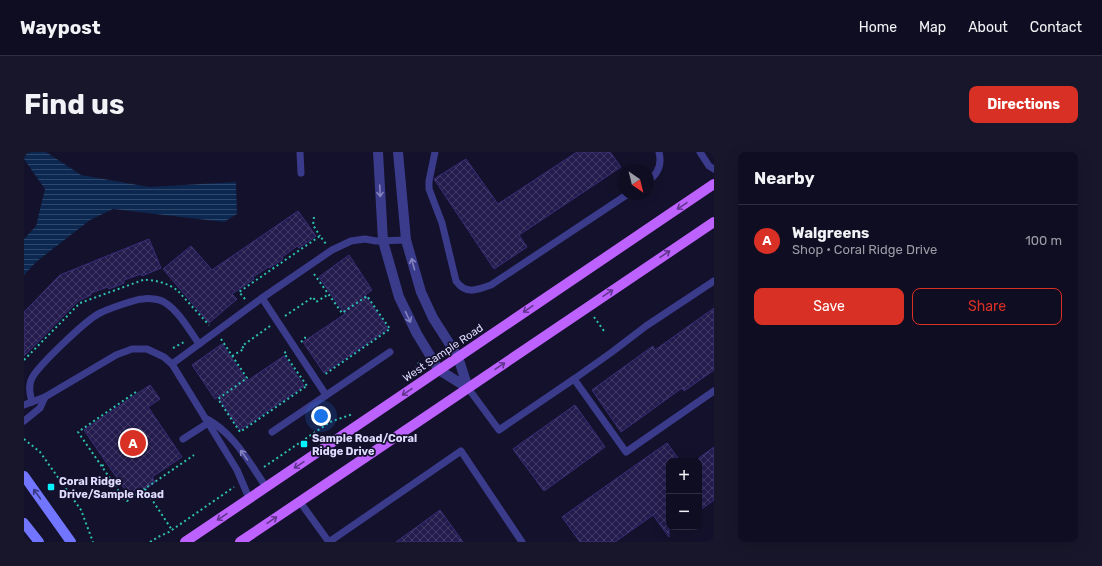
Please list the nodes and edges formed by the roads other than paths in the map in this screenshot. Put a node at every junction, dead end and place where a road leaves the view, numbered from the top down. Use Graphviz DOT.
graph roads {
  1 [pos="300,152"];
  2 [pos="378,152"];
  3 [pos="398,152"];
  4 [pos="435,152"];
  5 [pos="659,152"];
  6 [pos="700,152"];
  7 [pos="714,169"];
  8 [pos="301,173"];
  9 [pos="654,175"];
  10 [pos="714,184"];
  11 [pos="619,200"];
  12 [pos="714,222"];
  13 [pos="406,240"];
  14 [pos="383,241"];
  15 [pos="714,280"];
  16 [pos="262,298"];
  17 [pos="199,344"];
  18 [pos="390,352"];
  19 [pos="458,357"];
  20 [pos="172,364"];
  21 [pos="439,370"];
  22 [pos="574,378"];
  23 [pos="468,388"];
  24 [pos="714,391"];
  25 [pos="326,395"];
  26 [pos="45,397"];
  27 [pos="32,402"];
  28 [pos="24,405"];
  29 [pos="24,421"];
  30 [pos="207,421"];
  31 [pos="272,432"];
  32 [pos="183,439"];
  33 [pos="24,476"];
  34 [pos="266,487"];
  35 [pos="249,498"];
  36 [pos="300,502"];
  37 [pos="24,523"];
  38 [pos="39,542"];
  39 [pos="71,542"];
  40 [pos="185,542"];
  41 [pos="240,542"];
  42 [pos="329,542"];
  43 [pos="522,542"];
  1 -- 8 [label="lane"];
  2 -- 14 [label="street, one-way"];
  3 -- 13 [label="street"];
  4 -- 11 [label="lane"];
  5 -- 9 [label="lane"];
  6 -- 7 [label="lane"];
  10 -- 19 [label="main road, West Sample Road, one-way"];
  23 -- 12 [label="main road, one-way"];
  13 -- 14 [label="lane"];
  19 -- 13 [label="street, one-way"];
  14 -- 16 [label="lane"];
  14 -- 21 [label="street, one-way"];
  15 -- 22 [label="lane"];
  16 -- 17 [label="lane"];
  16 -- 25 [label="lane"];
  17 -- 20 [label="lane"];
  17 -- 27 [label="lane"];
  18 -- 25 [label="lane"];
  19 -- 21 [label="main road, West Sample Road"];
  19 -- 23 [label="street"];
  20 -- 26 [label="lane"];
  20 -- 30 [label="lane"];
  21 -- 23 [label="street"];
  21 -- 34 [label="main road, West Sample Road, one-way"];
  22 -- 23 [label="lane"];
  22 -- 24 [label="lane"];
  23 -- 36 [label="main road"];
  25 -- 31 [label="lane"];
  26 -- 27 [label="lane"];
  26 -- 29 [label="lane"];
  27 -- 28 [label="lane"];
  30 -- 32 [label="lane"];
  34 -- 30 [label="lane, one-way"];
  30 -- 35 [label="lane"];
  39 -- 33 [label="main road, one-way"];
  34 -- 35 [label="main road, West Sample Road"];
  35 -- 40 [label="main road, West Sample Road, one-way"];
  41 -- 36 [label="main road, one-way"];
  36 -- 42 [label="lane"];
  37 -- 38 [label="main road"];
  42 -- 43 [label="lane"];
}
